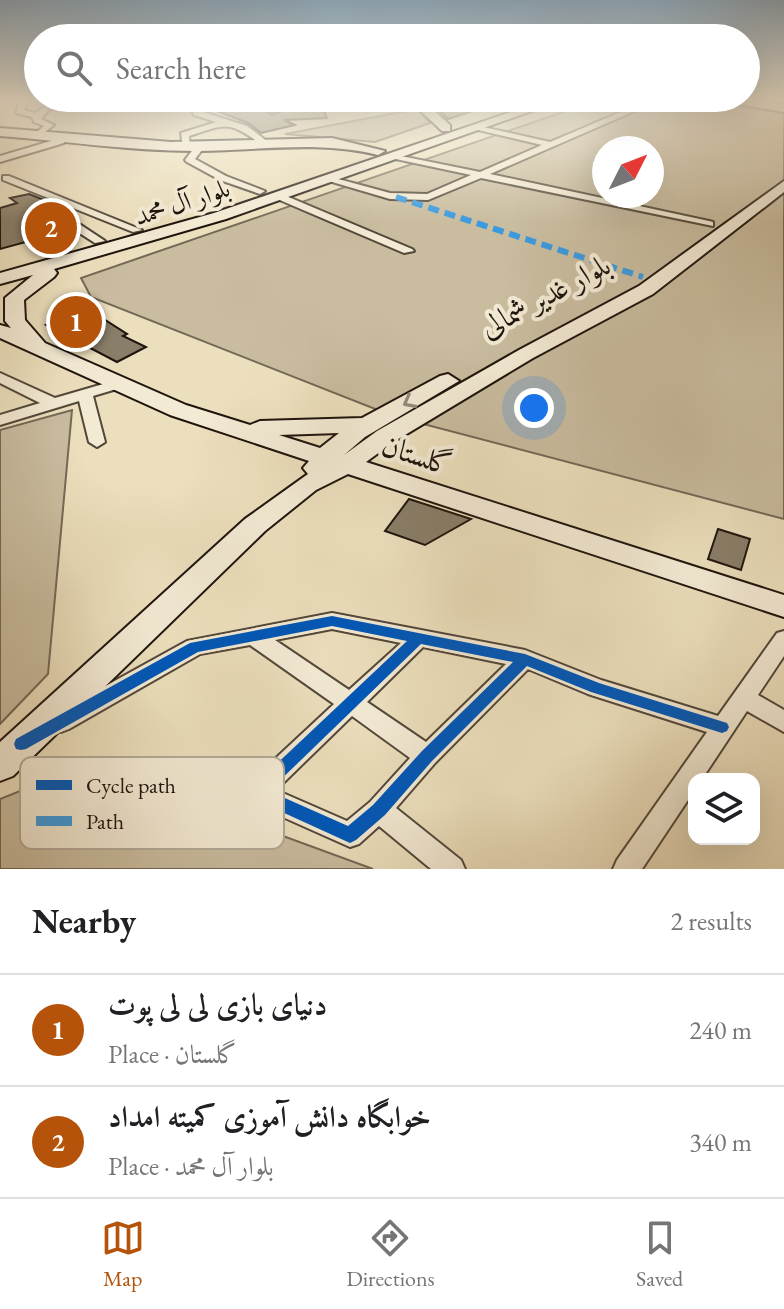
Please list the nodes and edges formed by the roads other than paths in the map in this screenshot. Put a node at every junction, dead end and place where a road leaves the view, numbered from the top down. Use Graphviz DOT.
graph roads {
  1 [pos="57,141"];
  2 [pos="61,141"];
  3 [pos="103,141"];
  4 [pos="187,141"];
  5 [pos="404,141"];
  6 [pos="438,141"];
  7 [pos="534,141"];
  8 [pos="557,141"];
  9 [pos="264,142"];
  10 [pos="549,144"];
  11 [pos="191,148"];
  12 [pos="373,150"];
  13 [pos="394,156"];
  14 [pos="0,159"];
  15 [pos="784,170"];
  16 [pos="478,174"];
  17 [pos="6,178"];
  18 [pos="327,179"];
  19 [pos="784,185"];
  20 [pos="260,191"];
  21 [pos="279,196"];
  22 [pos="48,208"];
  23 [pos="214,213"];
  24 [pos="709,224"];
  25 [pos="137,230"];
  26 [pos="99,241"];
  27 [pos="408,251"];
  28 [pos="70,261"];
  29 [pos="0,268"];
  30 [pos="0,279"];
  31 [pos="0,331"];
  32 [pos="37,345"];
  33 [pos="0,377"];
  34 [pos="115,385"];
  35 [pos="85,394"];
  36 [pos="54,404"];
  37 [pos="0,420"];
  38 [pos="239,428"];
  39 [pos="378,430"];
  40 [pos="97,442"];
  41 [pos="325,469"];
  42 [pos="398,482"];
  43 [pos="784,606"];
  44 [pos="253,636"];
  45 [pos="419,638"];
  46 [pos="784,639"];
  47 [pos="525,659"];
  48 [pos="743,697"];
  49 [pos="350,703"];
  50 [pos="784,722"];
  51 [pos="722,727"];
  52 [pos="10,755"];
  53 [pos="427,756"];
  54 [pos="284,766"];
  55 [pos="284,806"];
  56 [pos="379,810"];
  57 [pos="452,869"];
  58 [pos="626,869"];
  1 -- 2 [label="main road"];
  2 -- 11 [label="main road"];
  2 -- 14 [label="street"];
  3 -- 11 [label="main road"];
  4 -- 11 [label="street"];
  5 -- 12 [label="main road, بلوار آل محمد"];
  6 -- 13 [label="main road, بلوار آل محمد"];
  7 -- 10 [label="street"];
  8 -- 10 [label="street"];
  9 -- 11 [label="main road"];
  9 -- 12 [label="main road"];
  10 -- 16 [label="street"];
  11 -- 12 [label="main road"];
  11 -- 20 [label="street"];
  12 -- 20 [label="main road, بلوار آل محمد"];
  13 -- 16 [label="street"];
  13 -- 18 [label="main road, بلوار آل محمد"];
  15 -- 24 [label="main road, بلوار غدیر شمالی"];
  16 -- 18 [label="street"];
  16 -- 24 [label="street"];
  17 -- 25 [label="street"];
  18 -- 21 [label="main road, بلوار آل محمد"];
  19 -- 39 [label="main road, بلوار غدیر شمالی"];
  20 -- 23 [label="main road, بلوار آل محمد"];
  21 -- 23 [label="main road, بلوار آل محمد"];
  21 -- 27 [label="street"];
  22 -- 26 [label="street"];
  23 -- 25 [label="main road, بلوار آل محمد"];
  23 -- 28 [label="main road, بلوار آل محمد"];
  24 -- 39 [label="main road, بلوار غدیر شمالی, one-way"];
  25 -- 26 [label="main road, بلوار آل محمد"];
  26 -- 29 [label="main road, بلوار آل محمد"];
  28 -- 30 [label="main road, بلوار آل محمد"];
  28 -- 32 [label="main road, گلستان"];
  31 -- 32 [label="main road, گلستان"];
  32 -- 34 [label="main road, گلستان"];
  33 -- 36 [label="street"];
  34 -- 35 [label="street"];
  34 -- 38 [label="main road, گلستان"];
  35 -- 36 [label="street"];
  35 -- 40 [label="street"];
  36 -- 37 [label="street"];
  38 -- 39 [label="main road"];
  38 -- 41 [label="main road, گلستان"];
  39 -- 41 [label="main road, بلوار غدیر شمالی"];
  39 -- 42 [label="main road"];
  41 -- 42 [label="main road, گلستان"];
  41 -- 52 [label="main road, بلوار غدیر شمالی"];
  42 -- 43 [label="main road, گلستان"];
  44 -- 45 [label="street"];
  44 -- 49 [label="street"];
  44 -- 52 [label="street"];
  45 -- 47 [label="street"];
  45 -- 49 [label="street"];
  46 -- 48 [label="street"];
  47 -- 51 [label="street"];
  47 -- 53 [label="street"];
  48 -- 50 [label="street"];
  48 -- 51 [label="street"];
  49 -- 53 [label="street"];
  49 -- 54 [label="street"];
  51 -- 58 [label="street"];
  53 -- 56 [label="street"];
  55 -- 56 [label="street"];
  56 -- 57 [label="street"];
}
